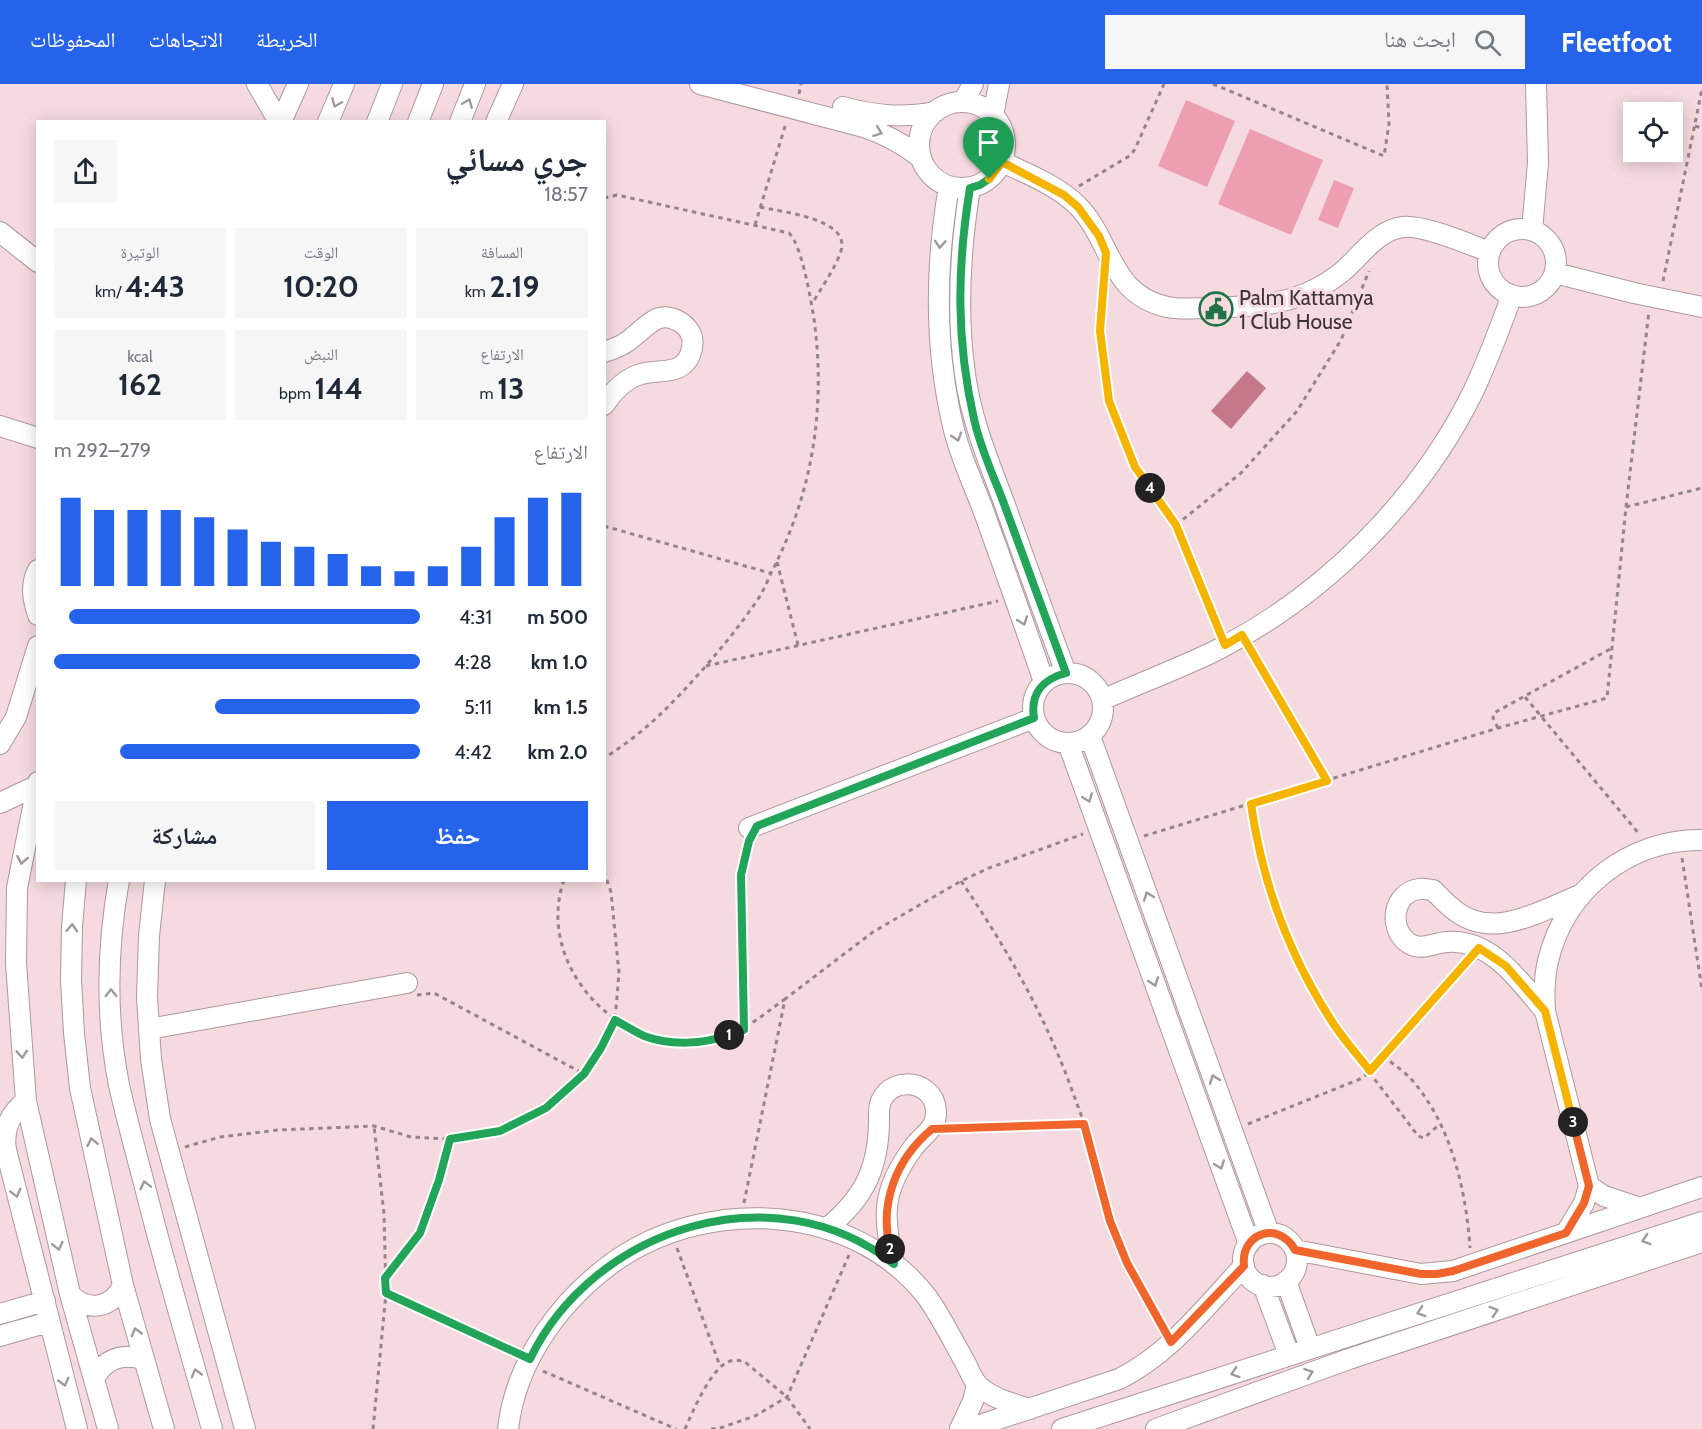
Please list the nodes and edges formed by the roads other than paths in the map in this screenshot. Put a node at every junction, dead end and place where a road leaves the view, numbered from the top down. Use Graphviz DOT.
graph roads {
  1 [pos="257,84"];
  2 [pos="298,84"];
  3 [pos="344,84"];
  4 [pos="392,84"];
  5 [pos="433,84"];
  6 [pos="475,84"];
  7 [pos="513,84"];
  8 [pos="700,84"];
  9 [pos="754,84"];
  10 [pos="973,84"];
  11 [pos="999,84"];
  12 [pos="1536,84"];
  13 [pos="797,96"];
  14 [pos="963,102"];
  15 [pos="935,112"];
  16 [pos="993,116"];
  17 [pos="279,120"];
  18 [pos="281,120"];
  19 [pos="329,120"];
  20 [pos="378,120"];
  21 [pos="419,120"];
  22 [pos="461,120"];
  23 [pos="497,120"];
  24 [pos="920,157"];
  25 [pos="1002,162"];
  26 [pos="949,186"];
  27 [pos="970,188"];
  28 [pos="1532,230"];
  29 [pos="0,232"];
  30 [pos="1490,252"];
  31 [pos="36,260"];
  32 [pos="1555,273"];
  33 [pos="1512,295"];
  34 [pos="1702,307"];
  35 [pos="606,352"];
  36 [pos="606,403"];
  37 [pos="0,426"];
  38 [pos="36,437"];
  39 [pos="36,574"];
  40 [pos="36,609"];
  41 [pos="36,652"];
  42 [pos="1066,673"];
  43 [pos="1044,682"];
  44 [pos="1102,700"];
  45 [pos="1034,718"];
  46 [pos="1090,736"];
  47 [pos="1068,743"];
  48 [pos="0,744"];
  49 [pos="36,785"];
  50 [pos="36,789"];
  51 [pos="0,803"];
  52 [pos="753,827"];
  53 [pos="1702,828"];
  54 [pos="1702,840"];
  55 [pos="1680,841"];
  56 [pos="76,882"];
  57 [pos="119,882"];
  58 [pos="155,882"];
  59 [pos="1580,895"];
  60 [pos="0,939"];
  61 [pos="16,963"];
  62 [pos="404,984"];
  63 [pos="1545,1011"];
  64 [pos="149,1029"];
  65 [pos="26,1101"];
  66 [pos="1589,1186"];
  67 [pos="1702,1187"];
  68 [pos="1640,1208"];
  69 [pos="1702,1222"];
  70 [pos="826,1229"];
  71 [pos="1269,1233"];
  72 [pos="1566,1233"];
  73 [pos="1702,1242"];
  74 [pos="1248,1244"];
  75 [pos="1295,1250"];
  76 [pos="894,1264"];
  77 [pos="1244,1266"];
  78 [pos="1287,1281"];
  79 [pos="123,1285"];
  80 [pos="1263,1285"];
  81 [pos="70,1294"];
  82 [pos="1459,1300"];
  83 [pos="45,1301"];
  84 [pos="0,1314"];
  85 [pos="1300,1318"];
  86 [pos="1466,1321"];
  87 [pos="49,1322"];
  88 [pos="1278,1325"];
  89 [pos="0,1336"];
  90 [pos="1310,1348"];
  91 [pos="1289,1355"];
  92 [pos="143,1359"];
  93 [pos="94,1379"];
  94 [pos="978,1385"];
  95 [pos="1139,1404"];
  96 [pos="1030,1409"];
  97 [pos="77,1429"];
  98 [pos="108,1429"];
  99 [pos="164,1429"];
  100 [pos="212,1429"];
  101 [pos="245,1429"];
  102 [pos="508,1429"];
  103 [pos="960,1429"];
  104 [pos="968,1429"];
  105 [pos="1062,1429"];
  106 [pos="1147,1429"];
  107 [pos="1156,1429"];
  1 -- 17 [label="street"];
  2 -- 18 [label="street"];
  3 -- 19 [label="street, one-way"];
  4 -- 20 [label="street"];
  5 -- 21 [label="street"];
  22 -- 6 [label="street, one-way"];
  7 -- 23 [label="street"];
  8 -- 13 [label="street"];
  9 -- 13 [label="street"];
  10 -- 14 [label="street"];
  11 -- 16 [label="street"];
  12 -- 28 [label="street"];
  13 -- 15 [label="street"];
  13 -- 24 [label="street, one-way"];
  14 -- 15 [label="street"];
  14 -- 16 [label="street"];
  15 -- 24 [label="street"];
  16 -- 25 [label="street"];
  24 -- 26 [label="street"];
  25 -- 27 [label="street"];
  25 -- 30 [label="street"];
  26 -- 27 [label="street"];
  26 -- 43 [label="street, one-way"];
  27 -- 42 [label="street"];
  28 -- 30 [label="street"];
  28 -- 32 [label="street"];
  29 -- 31 [label="street"];
  30 -- 33 [label="street"];
  32 -- 33 [label="street"];
  32 -- 34 [label="street"];
  33 -- 44 [label="street"];
  35 -- 36 [label="street"];
  37 -- 38 [label="street"];
  39 -- 40 [label="street"];
  41 -- 48 [label="street"];
  42 -- 43 [label="street"];
  42 -- 44 [label="street"];
  43 -- 45 [label="street"];
  44 -- 46 [label="street"];
  45 -- 47 [label="street"];
  45 -- 52 [label="street"];
  46 -- 47 [label="street"];
  71 -- 46 [label="street, one-way"];
  47 -- 74 [label="street, one-way"];
  49 -- 51 [label="street"];
  50 -- 61 [label="street, one-way"];
  53 -- 55 [label="street"];
  54 -- 55 [label="street"];
  55 -- 59 [label="street"];
  79 -- 56 [label="street, one-way"];
  100 -- 57 [label="street, one-way"];
  58 -- 64 [label="street"];
  59 -- 63 [label="street"];
  59 -- 63 [label="street"];
  60 -- 61 [label="street"];
  61 -- 65 [label="street, one-way"];
  62 -- 64 [label="street"];
  63 -- 66 [label="street"];
  64 -- 101 [label="street"];
  65 -- 81 [label="street, one-way"];
  65 -- 83 [label="street, one-way"];
  66 -- 68 [label="street"];
  66 -- 72 [label="street"];
  67 -- 68 [label="street"];
  68 -- 72 [label="street"];
  69 -- 82 [label="street, one-way"];
  70 -- 76 [label="street"];
  70 -- 76 [label="street"];
  70 -- 102 [label="street"];
  71 -- 74 [label="street"];
  71 -- 75 [label="street"];
  72 -- 75 [label="street"];
  86 -- 73 [label="street, one-way"];
  74 -- 77 [label="street"];
  75 -- 78 [label="street"];
  76 -- 94 [label="street"];
  77 -- 80 [label="street"];
  77 -- 96 [label="street"];
  78 -- 80 [label="street"];
  78 -- 85 [label="street"];
  79 -- 81 [label="street"];
  92 -- 79 [label="street, one-way"];
  80 -- 88 [label="street"];
  81 -- 93 [label="street"];
  82 -- 86 [label="street"];
  82 -- 90 [label="street, one-way"];
  83 -- 84 [label="street"];
  83 -- 87 [label="street"];
  85 -- 88 [label="street"];
  85 -- 90 [label="street"];
  107 -- 86 [label="street, one-way"];
  87 -- 89 [label="street"];
  87 -- 97 [label="street, one-way"];
  88 -- 91 [label="street"];
  90 -- 91 [label="street"];
  91 -- 95 [label="street, one-way"];
  92 -- 93 [label="street"];
  92 -- 99 [label="street"];
  93 -- 98 [label="street"];
  94 -- 96 [label="street"];
  94 -- 103 [label="street"];
  95 -- 105 [label="street"];
  95 -- 106 [label="street"];
  96 -- 104 [label="street"];
}
